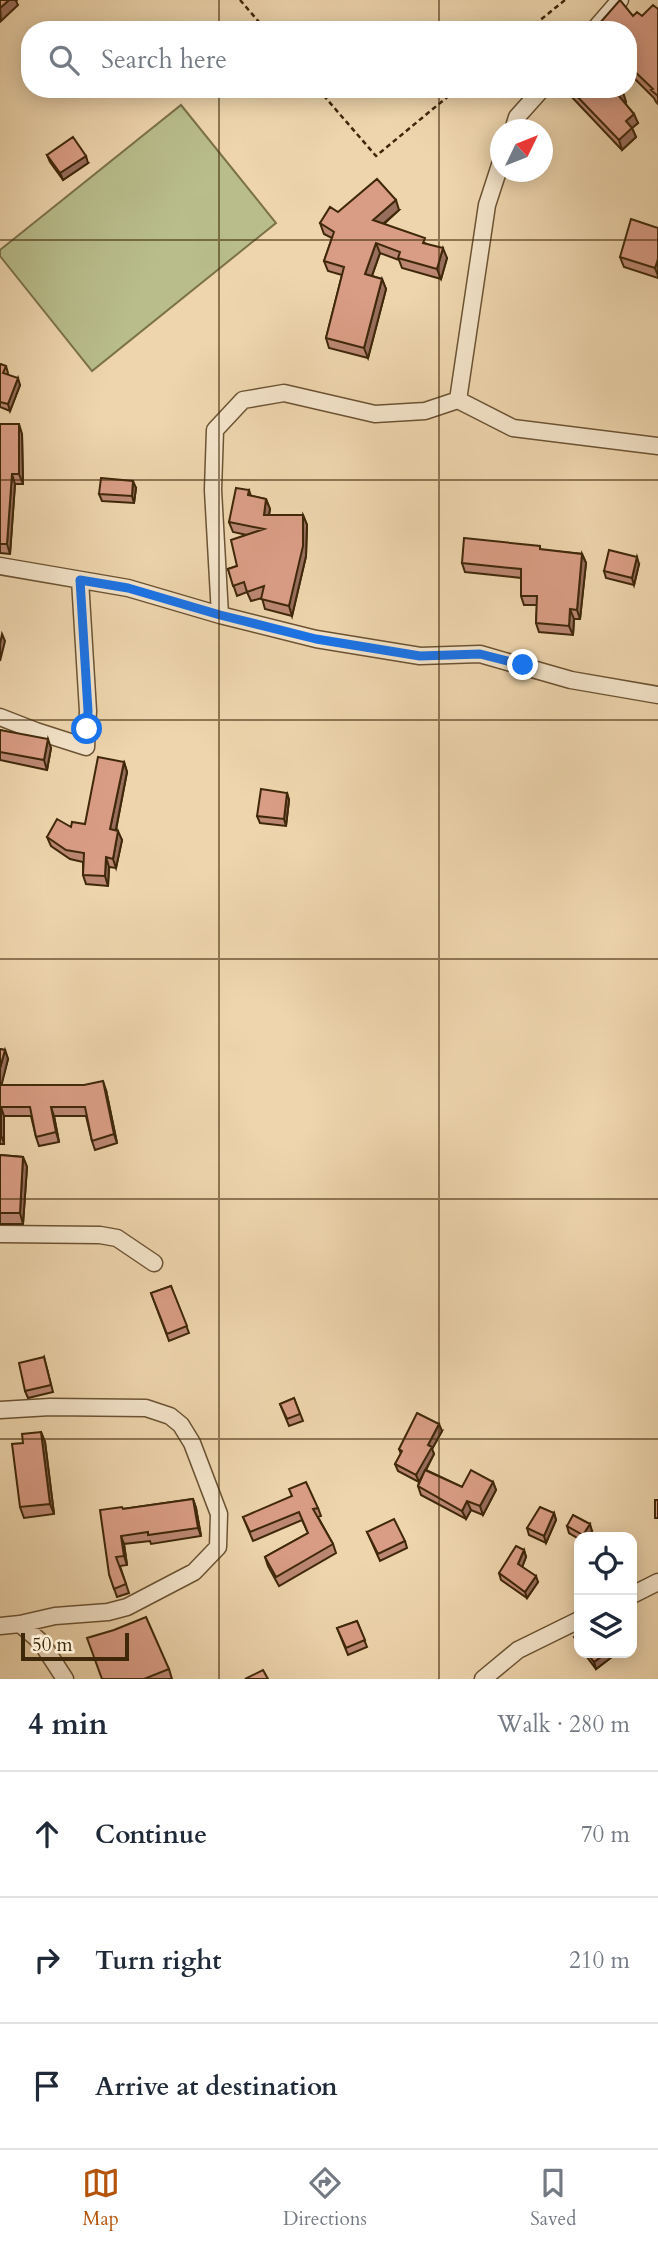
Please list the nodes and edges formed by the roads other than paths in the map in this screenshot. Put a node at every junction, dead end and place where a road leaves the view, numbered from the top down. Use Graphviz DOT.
graph roads {
  1 [pos="621,0"];
  2 [pos="602,21"];
  3 [pos="534,98"];
  4 [pos="516,119"];
  5 [pos="494,182"];
  6 [pos="458,400"];
  7 [pos="658,446"];
  8 [pos="0,566"];
  9 [pos="80,580"];
  10 [pos="220,615"];
  11 [pos="658,695"];
  12 [pos="0,717"];
  13 [pos="0,1234"];
  14 [pos="154,1263"];
  15 [pos="0,1410"];
  16 [pos="658,1582"];
  17 [pos="637,1592"];
  18 [pos="574,1622"];
  19 [pos="20,1624"];
  20 [pos="0,1626"];
  21 [pos="65,1679"];
  22 [pos="482,1679"];
  1 -- 2 [label="street"];
  3 -- 4 [label="street"];
  5 -- 6 [label="street"];
  6 -- 7 [label="street"];
  6 -- 10 [label="street"];
  8 -- 9 [label="street"];
  9 -- 10 [label="street"];
  9 -- 12 [label="street"];
  10 -- 11 [label="street"];
  13 -- 14 [label="street"];
  15 -- 19 [label="street"];
  16 -- 17 [label="street"];
  18 -- 22 [label="street"];
  19 -- 20 [label="street"];
  19 -- 21 [label="street"];
}
